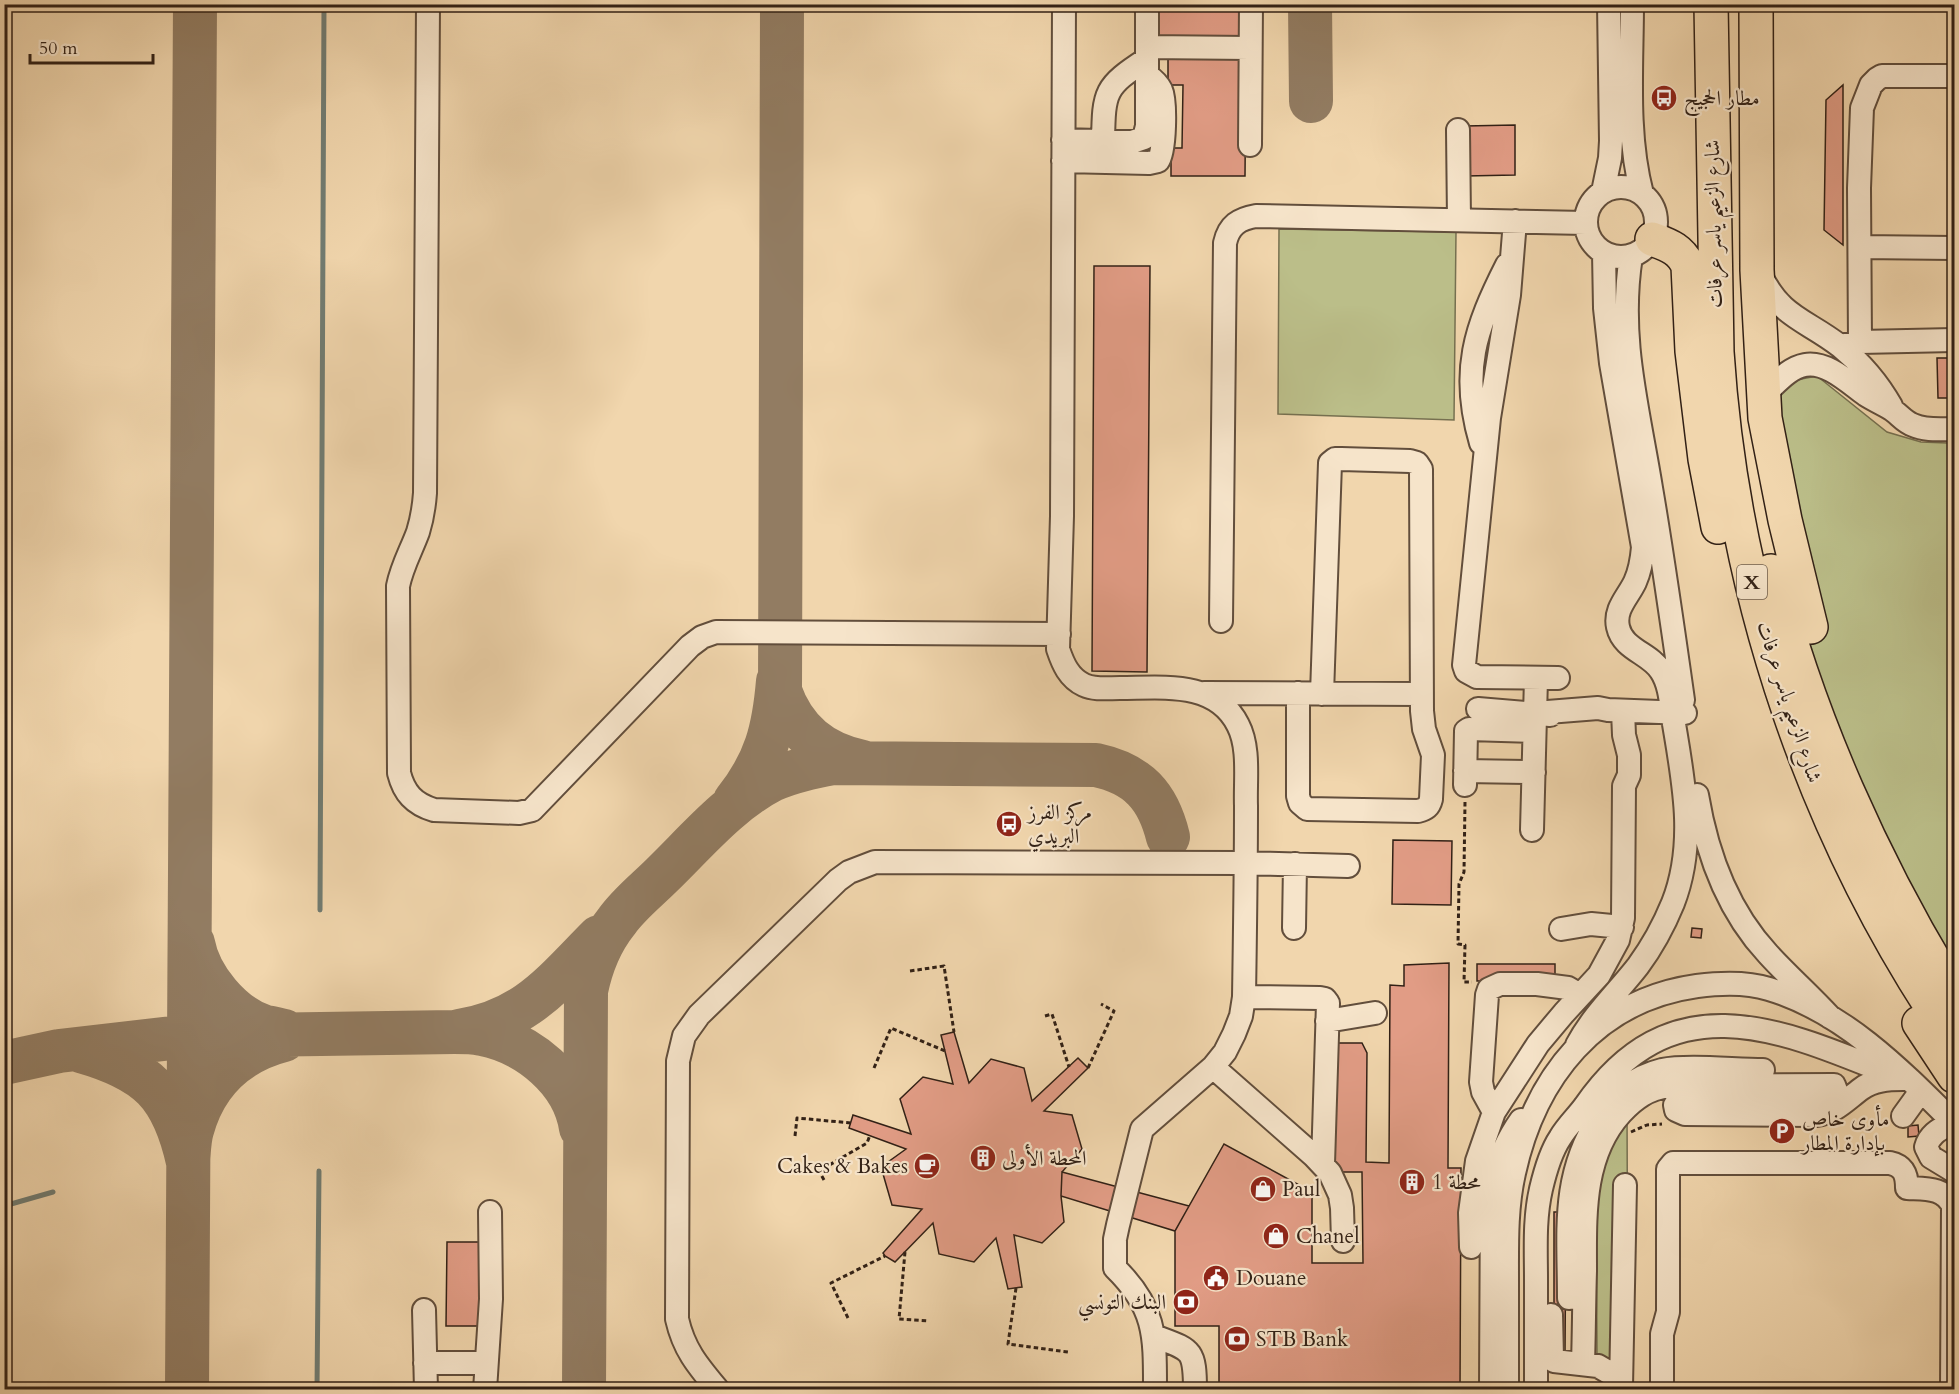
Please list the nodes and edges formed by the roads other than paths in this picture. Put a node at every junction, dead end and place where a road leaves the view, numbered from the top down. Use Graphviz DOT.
graph roads {
  1 [pos="428,4"];
  2 [pos="1064,4"];
  3 [pos="1147,4"];
  4 [pos="1251,4"];
  5 [pos="1609,4"];
  6 [pos="1632,4"];
  7 [pos="1711,4"];
  8 [pos="1731,4"];
  9 [pos="1756,4"];
  10 [pos="1250,48"];
  11 [pos="1147,60"];
  12 [pos="1954,76"];
  13 [pos="1721,80"];
  14 [pos="1458,130"];
  15 [pos="1103,141"];
  16 [pos="1250,145"];
  17 [pos="1063,151"];
  18 [pos="1603,192"];
  19 [pos="1642,194"];
  20 [pos="1458,220"];
  21 [pos="1515,221"];
  22 [pos="1586,223"];
  23 [pos="1860,247"];
  24 [pos="1641,248"];
  25 [pos="1954,248"];
  26 [pos="1604,253"];
  27 [pos="1757,270"];
  28 [pos="1954,340"];
  29 [pos="1850,344"];
  30 [pos="1826,368"];
  31 [pos="1763,395"];
  32 [pos="1628,410"];
  33 [pos="1893,410"];
  34 [pos="1954,429"];
  35 [pos="1221,621"];
  36 [pos="1765,633"];
  37 [pos="1059,634"];
  38 [pos="1536,678"];
  39 [pos="1558,678"];
  40 [pos="1203,693"];
  41 [pos="1298,693"];
  42 [pos="1322,694"];
  43 [pos="1421,694"];
  44 [pos="1478,708"];
  45 [pos="1616,711"];
  46 [pos="1678,713"];
  47 [pos="1535,722"];
  48 [pos="1534,772"];
  49 [pos="1818,789"];
  50 [pos="1532,830"];
  51 [pos="1246,863"];
  52 [pos="1295,864"];
  53 [pos="1348,866"];
  54 [pos="1622,927"];
  55 [pos="1294,928"];
  56 [pos="1561,929"];
  57 [pos="1954,951"];
  58 [pos="1586,989"];
  59 [pos="1954,994"];
  60 [pos="1244,997"];
  61 [pos="1375,1013"];
  62 [pos="1830,1017"];
  63 [pos="1327,1021"];
  64 [pos="1954,1041"];
  65 [pos="1577,1045"];
  66 [pos="1212,1067"];
  67 [pos="1881,1070"];
  68 [pos="1954,1076"];
  69 [pos="1911,1084"];
  70 [pos="1540,1099"];
  71 [pos="1583,1109"];
  72 [pos="1494,1112"];
  73 [pos="1903,1116"];
  74 [pos="1954,1122"];
  75 [pos="1597,1135"];
  76 [pos="1323,1164"];
  77 [pos="1954,1171"];
  78 [pos="1625,1185"];
  79 [pos="490,1212"];
  80 [pos="1343,1241"];
  81 [pos="1471,1247"];
  82 [pos="424,1310"];
  83 [pos="1668,1312"];
  84 [pos="1154,1336"];
  85 [pos="425,1363"];
  86 [pos="486,1363"];
  87 [pos="1576,1363"];
  88 [pos="1622,1388"];
  89 [pos="426,1389"];
  90 [pos="484,1389"];
  91 [pos="718,1389"];
  92 [pos="1155,1389"];
  93 [pos="1195,1389"];
  94 [pos="1491,1389"];
  95 [pos="1507,1389"];
  96 [pos="1536,1389"];
  97 [pos="1662,1389"];
  98 [pos="1673,1389"];
  99 [pos="1952,1389"];
  1 -- 37 [label="street"];
  2 -- 17 [label="street"];
  3 -- 11 [label="street"];
  4 -- 10 [label="street"];
  5 -- 18 [label="street"];
  6 -- 19 [label="street"];
  7 -- 13 [label="highway"];
  8 -- 13 [label="highway"];
  9 -- 27 [label="highway"];
  10 -- 11 [label="street"];
  10 -- 16 [label="street"];
  11 -- 15 [label="street"];
  11 -- 15 [label="street"];
  11 -- 17 [label="street"];
  12 -- 23 [label="street"];
  13 -- 36 [label="highway, شارع الزعيم ياسر عرفات / X"];
  13 -- 59 [label="highway, شارع الزعيم ياسر عرفات / X"];
  14 -- 20 [label="street"];
  15 -- 17 [label="street"];
  17 -- 37 [label="street"];
  18 -- 19 [label="street"];
  18 -- 22 [label="street"];
  19 -- 24 [label="street"];
  20 -- 21 [label="street"];
  20 -- 35 [label="street"];
  21 -- 22 [label="street"];
  21 -- 38 [label="street"];
  22 -- 26 [label="street"];
  23 -- 25 [label="street"];
  23 -- 29 [label="street"];
  24 -- 26 [label="street"];
  24 -- 32 [label="street"];
  24 -- 36 [label="highway"];
  26 -- 32 [label="street"];
  27 -- 29 [label="street"];
  27 -- 31 [label="highway"];
  28 -- 29 [label="street"];
  29 -- 30 [label="street"];
  29 -- 33 [label="street"];
  30 -- 31 [label="street"];
  30 -- 33 [label="street"];
  31 -- 57 [label="highway"];
  32 -- 46 [label="street"];
  32 -- 46 [label="street"];
  33 -- 34 [label="street"];
  36 -- 49 [label="highway, شارع الزعيم ياسر عرفات / X"];
  37 -- 40 [label="street"];
  38 -- 39 [label="street"];
  38 -- 47 [label="street"];
  40 -- 41 [label="street"];
  40 -- 51 [label="street"];
  41 -- 42 [label="street"];
  41 -- 43 [label="street"];
  42 -- 43 [label="street"];
  42 -- 43 [label="street"];
  44 -- 47 [label="street"];
  45 -- 46 [label="street"];
  45 -- 47 [label="street"];
  45 -- 54 [label="street"];
  46 -- 62 [label="street"];
  46 -- 65 [label="street"];
  47 -- 48 [label="street"];
  47 -- 48 [label="street"];
  48 -- 50 [label="street"];
  49 -- 64 [label="highway, شارع الزعيم ياسر عرفات / X"];
  49 -- 68 [label="highway"];
  51 -- 52 [label="street"];
  51 -- 60 [label="street"];
  51 -- 91 [label="street"];
  52 -- 53 [label="street"];
  52 -- 55 [label="street"];
  54 -- 56 [label="street"];
  54 -- 58 [label="street"];
  58 -- 72 [label="street"];
  58 -- 72 [label="street"];
  60 -- 63 [label="street"];
  60 -- 66 [label="street"];
  61 -- 63 [label="street"];
  62 -- 65 [label="street"];
  62 -- 69 [label="street"];
  63 -- 76 [label="street"];
  65 -- 70 [label="street"];
  66 -- 76 [label="street"];
  66 -- 84 [label="street"];
  67 -- 69 [label="street"];
  67 -- 71 [label="street"];
  67 -- 75 [label="street"];
  69 -- 73 [label="street"];
  69 -- 74 [label="street"];
  69 -- 75 [label="street"];
  70 -- 94 [label="street"];
  70 -- 95 [label="street"];
  71 -- 87 [label="street"];
  71 -- 96 [label="street"];
  72 -- 81 [label="street"];
  74 -- 77 [label="street"];
  75 -- 87 [label="street"];
  76 -- 80 [label="street"];
  78 -- 88 [label="street"];
  79 -- 86 [label="street"];
  82 -- 85 [label="street"];
  83 -- 97 [label="street"];
  83 -- 98 [label="street"];
  83 -- 99 [label="street"];
  84 -- 92 [label="street"];
  84 -- 93 [label="street"];
  85 -- 86 [label="street"];
  85 -- 89 [label="street"];
  86 -- 90 [label="street"];
  87 -- 88 [label="street"];
}
